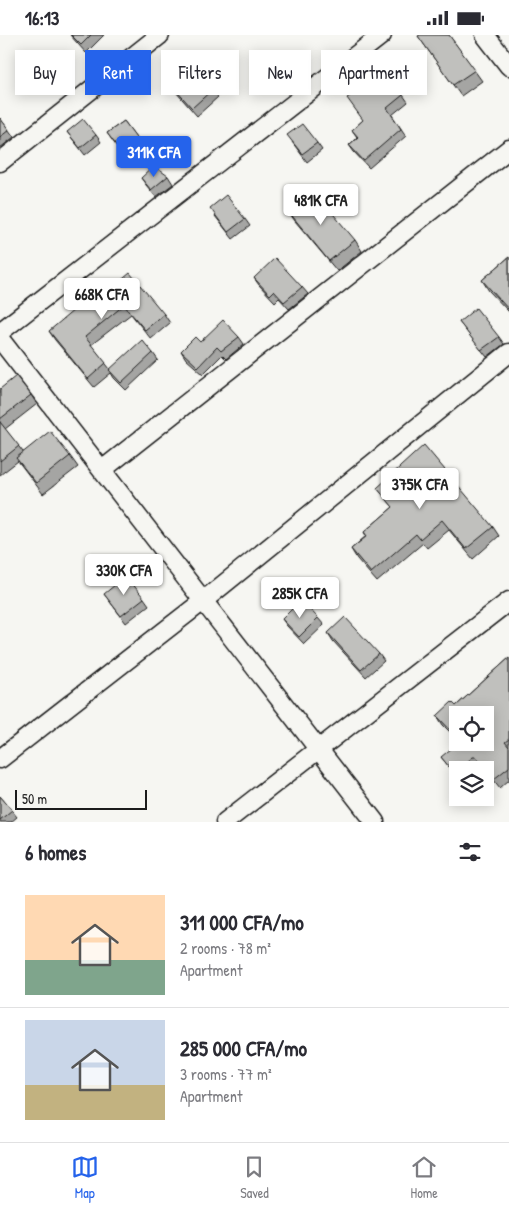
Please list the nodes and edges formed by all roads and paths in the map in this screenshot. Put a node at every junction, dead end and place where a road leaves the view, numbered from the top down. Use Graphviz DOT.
graph roads {
  1 [pos="160,35"];
  2 [pos="382,35"];
  3 [pos="485,35"];
  4 [pos="509,67"];
  5 [pos="509,149"];
  6 [pos="0,162"];
  7 [pos="0,332"];
  8 [pos="0,339"];
  9 [pos="509,353"];
  10 [pos="102,470"];
  11 [pos="203,601"];
  12 [pos="509,601"];
  13 [pos="318,749"];
  14 [pos="0,759"];
  15 [pos="225,822"];
  16 [pos="375,822"];
  1 -- 6 [label="street"];
  2 -- 7 [label="street"];
  3 -- 4 [label="street"];
  5 -- 10 [label="street"];
  8 -- 10 [label="street"];
  9 -- 11 [label="street"];
  10 -- 11 [label="street"];
  11 -- 13 [label="street"];
  11 -- 14 [label="street"];
  12 -- 13 [label="street"];
  13 -- 15 [label="street"];
  13 -- 16 [label="street"];
}
